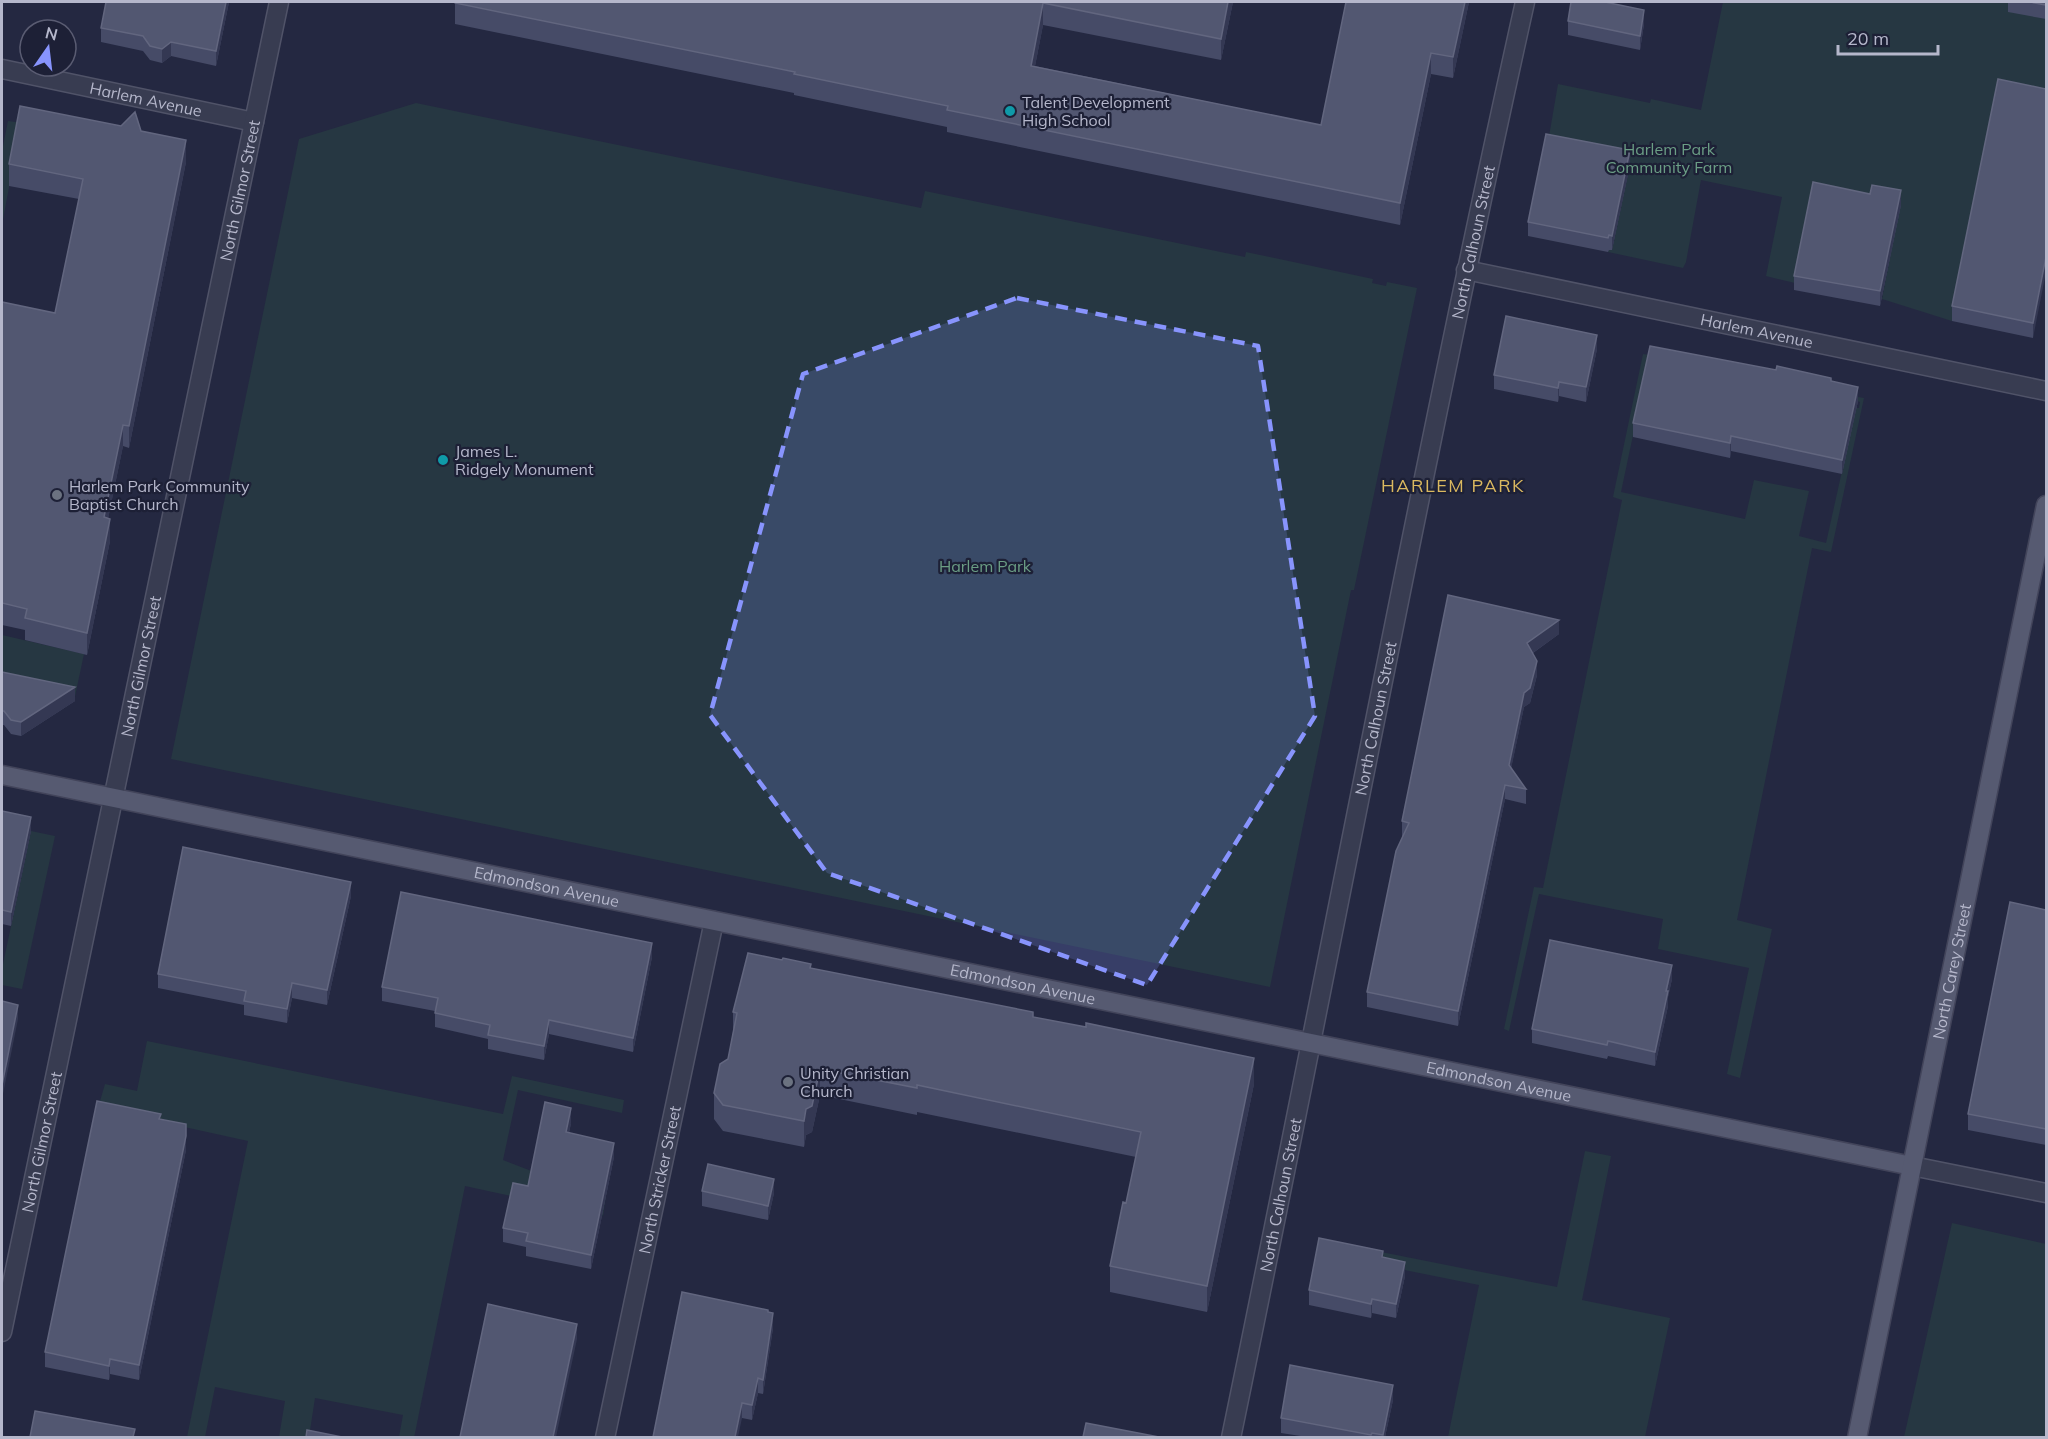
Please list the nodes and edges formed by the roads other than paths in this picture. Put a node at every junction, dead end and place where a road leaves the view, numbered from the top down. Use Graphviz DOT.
graph roads {
  1 [pos="279,2"];
  2 [pos="1525,2"];
  3 [pos="2,69"];
  4 [pos="254,122"];
  5 [pos="1466,270"];
  6 [pos="2046,391"];
  7 [pos="2046,505"];
  8 [pos="2,775"];
  9 [pos="113,798"];
  10 [pos="714,921"];
  11 [pos="1312,1043"];
  12 [pos="1912,1166"];
  13 [pos="2046,1193"];
  14 [pos="2,1332"];
  15 [pos="605,1437"];
  16 [pos="1231,1437"];
  17 [pos="1857,1437"];
  1 -- 4 [label="street, North Gilmor Street"];
  2 -- 5 [label="street, North Calhoun Street"];
  3 -- 4 [label="street, Harlem Avenue"];
  4 -- 9 [label="street, North Gilmor Street"];
  5 -- 6 [label="street, Harlem Avenue"];
  5 -- 11 [label="street, North Calhoun Street"];
  7 -- 12 [label="main road, North Carey Street"];
  8 -- 9 [label="main road, Edmondson Avenue"];
  9 -- 10 [label="main road, Edmondson Avenue"];
  9 -- 14 [label="street, North Gilmor Street"];
  10 -- 11 [label="main road, Edmondson Avenue"];
  10 -- 15 [label="street, North Stricker Street"];
  11 -- 12 [label="main road, Edmondson Avenue"];
  11 -- 16 [label="street, North Calhoun Street"];
  12 -- 13 [label="street, Edmondson Avenue"];
  12 -- 17 [label="main road, North Carey Street"];
}
